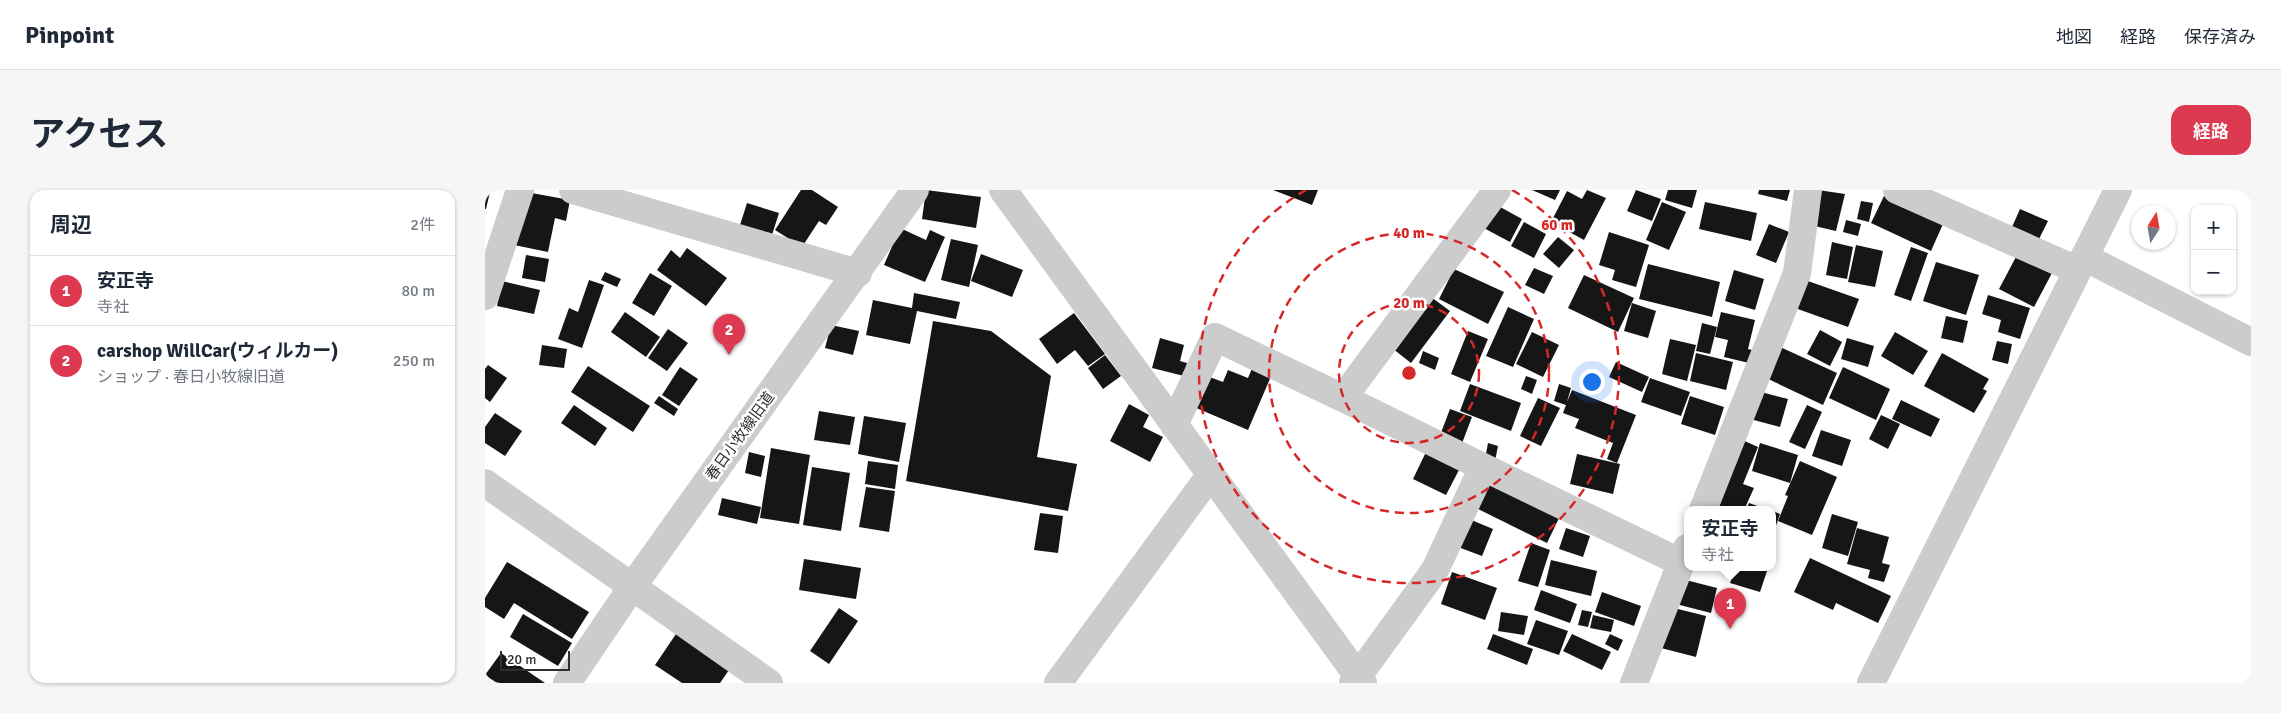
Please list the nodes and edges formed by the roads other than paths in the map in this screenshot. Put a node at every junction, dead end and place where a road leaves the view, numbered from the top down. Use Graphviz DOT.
graph roads {
  1 [pos="520,190"];
  2 [pos="573,190"];
  3 [pos="915,190"];
  4 [pos="1003,190"];
  5 [pos="1497,190"];
  6 [pos="1808,190"];
  7 [pos="1897,190"];
  8 [pos="2118,190"];
  9 [pos="2081,263"];
  10 [pos="858,273"];
  11 [pos="485,296"];
  12 [pos="2251,342"];
  13 [pos="1343,398"];
  14 [pos="1174,424"];
  15 [pos="1483,467"];
  16 [pos="1211,474"];
  17 [pos="485,483"];
  18 [pos="1705,506"];
  19 [pos="1684,556"];
  20 [pos="1684,559"];
  21 [pos="632,587"];
  22 [pos="1643,680"];
  23 [pos="1358,681"];
  24 [pos="567,683"];
  25 [pos="769,683"];
  26 [pos="1058,683"];
  27 [pos="1871,683"];
  1 -- 11 [label="street"];
  2 -- 10 [label="street"];
  3 -- 10 [label="street, 春日小牧線旧道"];
  4 -- 14 [label="street"];
  5 -- 13 [label="street"];
  6 -- 18 [label="street"];
  7 -- 9 [label="street"];
  8 -- 9 [label="street"];
  9 -- 12 [label="street"];
  9 -- 27 [label="street"];
  10 -- 21 [label="street, 春日小牧線旧道"];
  13 -- 14 [label="street"];
  13 -- 15 [label="street"];
  14 -- 16 [label="street"];
  15 -- 19 [label="street"];
  15 -- 23 [label="street"];
  16 -- 23 [label="street"];
  16 -- 26 [label="street"];
  17 -- 21 [label="street"];
  20 -- 22 [label="street"];
  21 -- 24 [label="street, 春日小牧線旧道"];
  21 -- 25 [label="street"];
}
